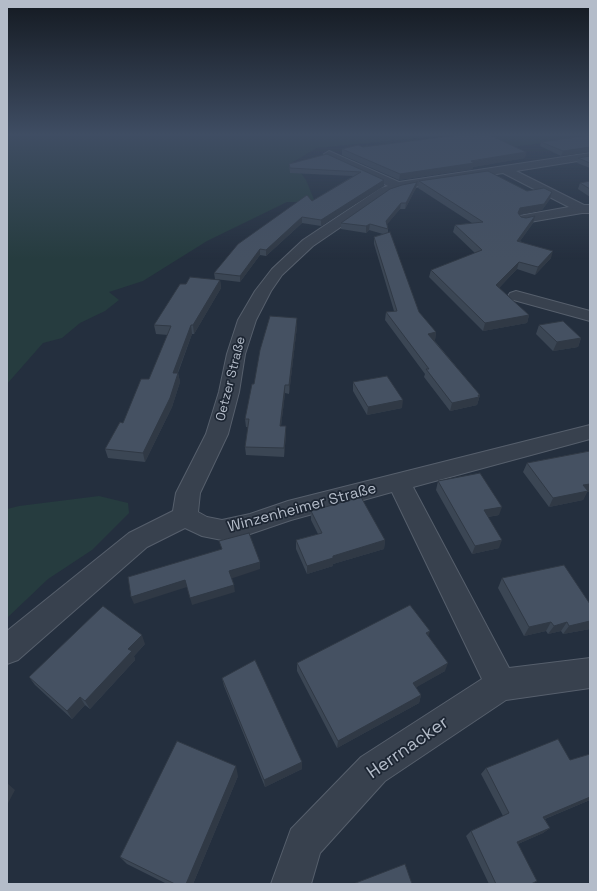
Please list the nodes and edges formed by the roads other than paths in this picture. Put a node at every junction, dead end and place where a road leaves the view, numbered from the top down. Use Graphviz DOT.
graph roads {
  1 [pos="378,177"];
  2 [pos="462,177"];
  3 [pos="519,177"];
  4 [pos="398,186"];
  5 [pos="586,209"];
  6 [pos="524,219"];
  7 [pos="516,296"];
  8 [pos="590,316"];
  9 [pos="590,432"];
  10 [pos="399,482"];
  11 [pos="185,517"];
  12 [pos="7,650"];
  13 [pos="590,673"];
  14 [pos="501,685"];
  15 [pos="291,884"];
  1 -- 4 [label="street"];
  2 -- 4 [label="street, Oetzer Straße"];
  3 -- 5 [label="street"];
  4 -- 11 [label="street, Oetzer Straße"];
  5 -- 6 [label="street"];
  7 -- 8 [label="street"];
  9 -- 10 [label="street, Winzenheimer Straße"];
  10 -- 11 [label="street, Winzenheimer Straße"];
  10 -- 14 [label="street"];
  11 -- 12 [label="street"];
  13 -- 14 [label="street, Herrnacker"];
  14 -- 15 [label="street, Herrnacker"];
}
